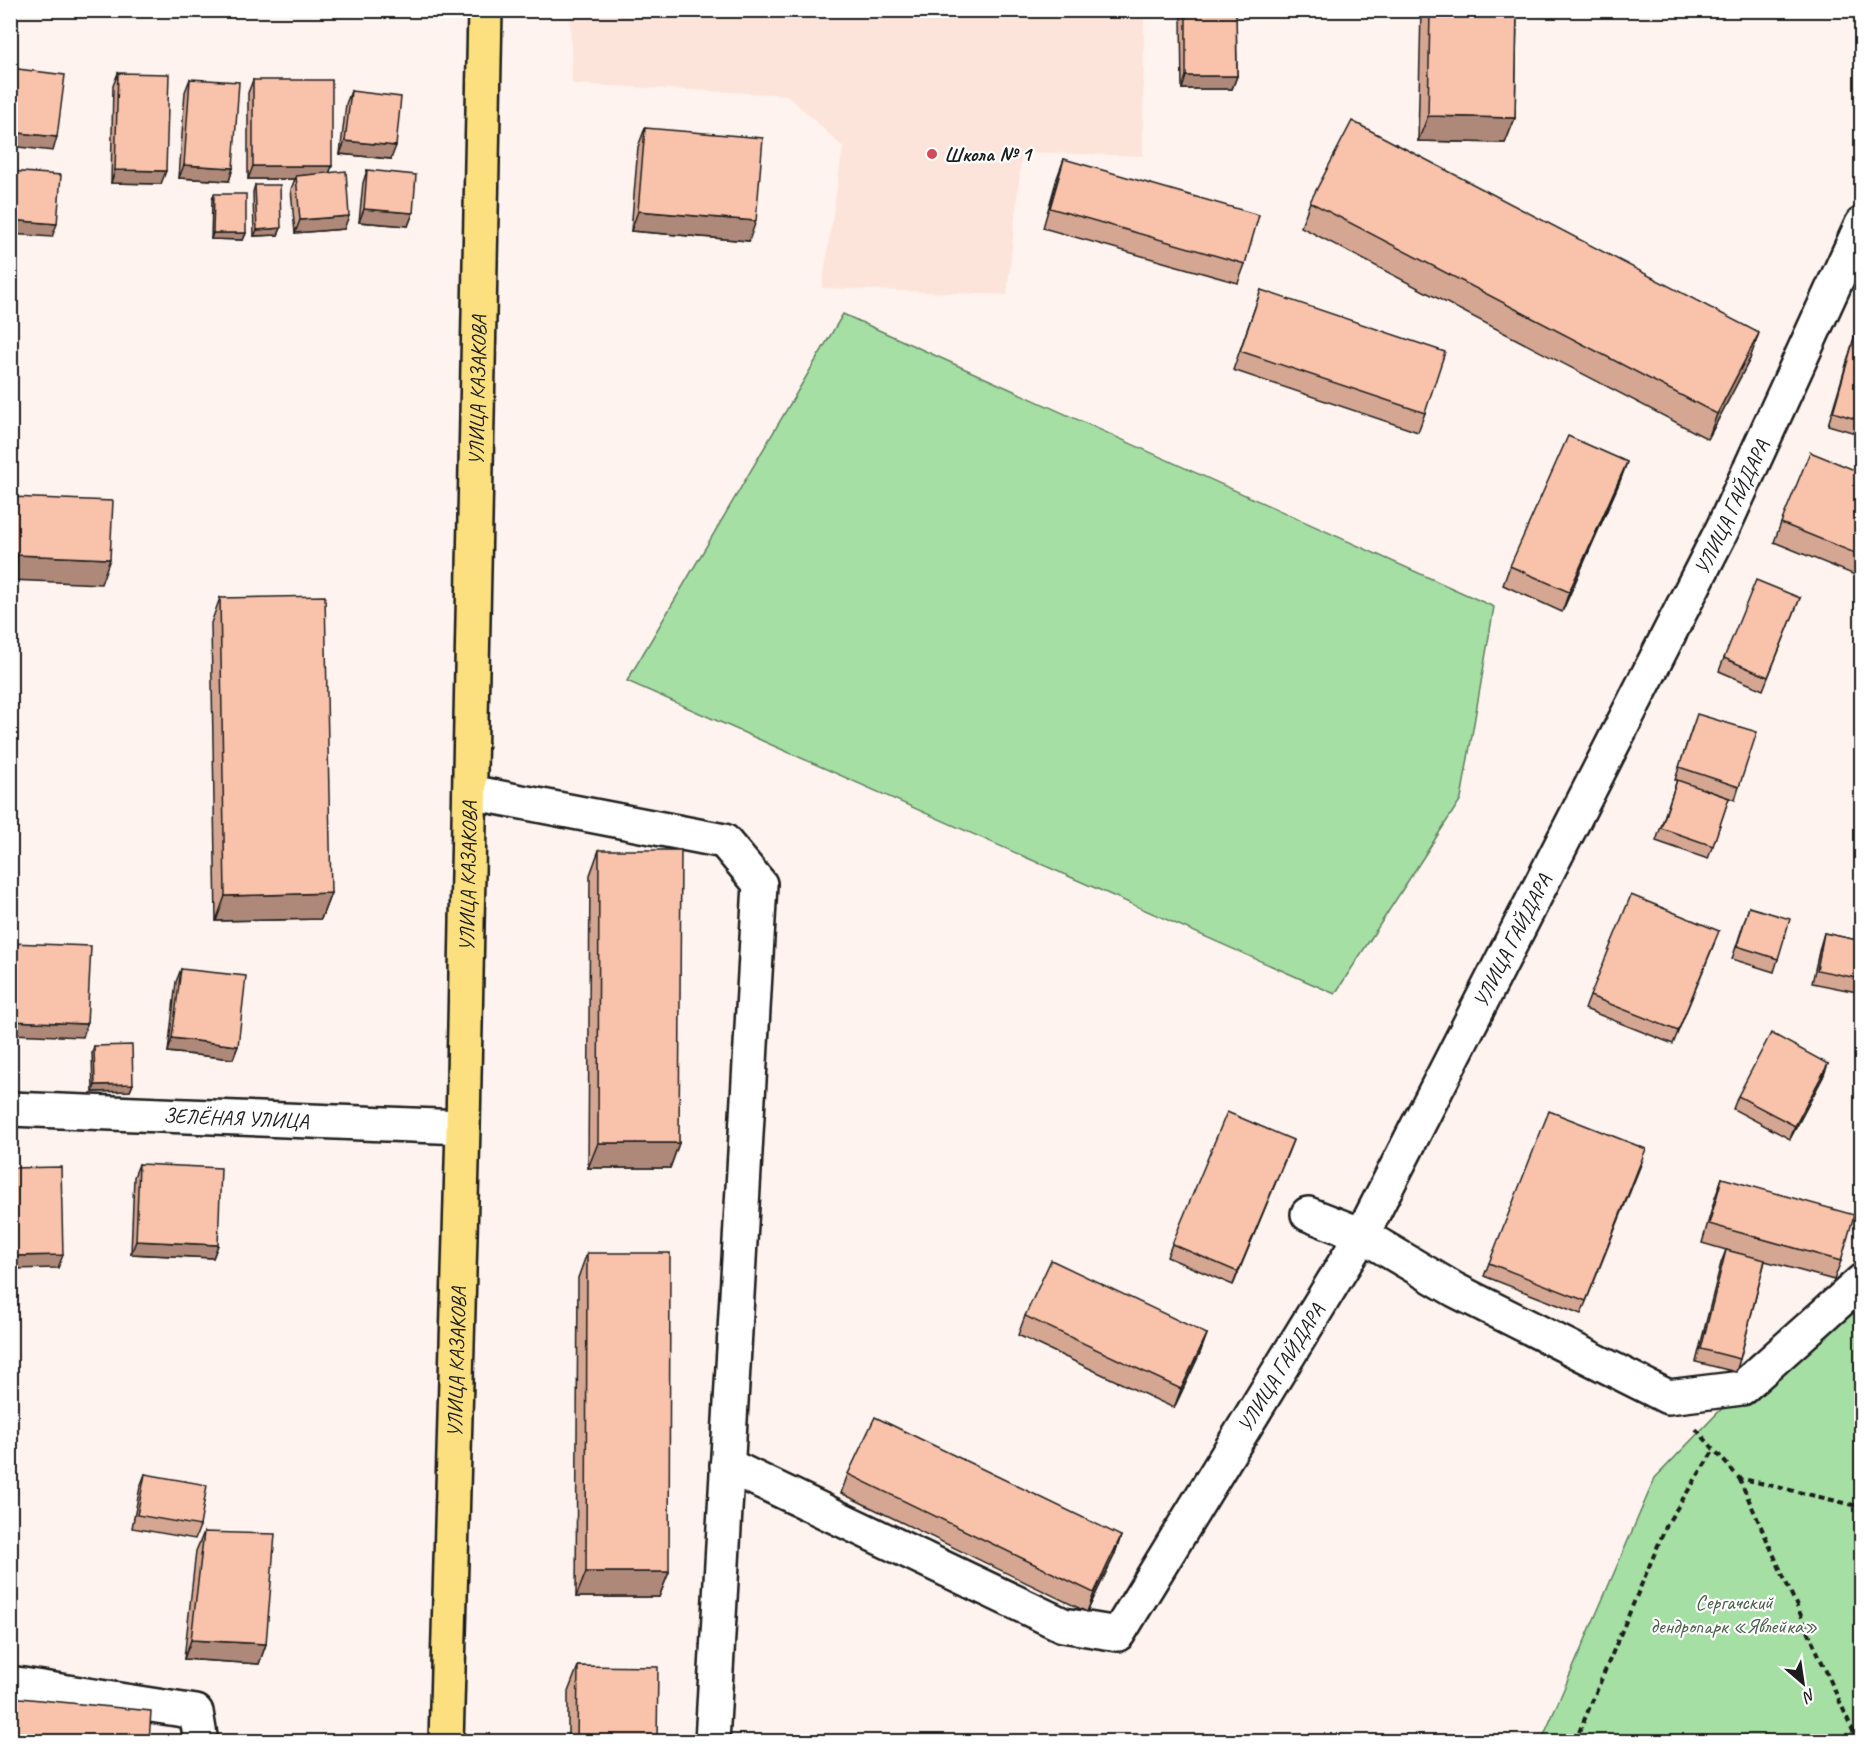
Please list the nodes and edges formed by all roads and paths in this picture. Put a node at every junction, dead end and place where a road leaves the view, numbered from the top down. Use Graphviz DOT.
graph roads {
  1 [pos="485,10"];
  2 [pos="1862,224"];
  3 [pos="470,792"];
  4 [pos="10,1109"];
  5 [pos="463,1127"];
  6 [pos="1308,1214"];
  7 [pos="1362,1235"];
  8 [pos="1862,1281"];
  9 [pos="1668,1397"];
  10 [pos="1714,1450"];
  11 [pos="727,1465"];
  12 [pos="1739,1479"];
  13 [pos="1862,1507"];
  14 [pos="10,1683"];
  15 [pos="201,1742"];
  16 [pos="446,1742"];
  17 [pos="712,1742"];
  18 [pos="1575,1742"];
  19 [pos="1858,1742"];
  1 -- 3 [label="main road, УЛИЦА КАЗАКОВА"];
  2 -- 7 [label="street, УЛИЦА ГАЙДАРА"];
  3 -- 5 [label="main road, УЛИЦА КАЗАКОВА"];
  3 -- 11 [label="street"];
  4 -- 5 [label="street, ЗЕЛЁНАЯ УЛИЦА"];
  5 -- 16 [label="main road, УЛИЦА КАЗАКОВА"];
  6 -- 7 [label="street"];
  7 -- 9 [label="street"];
  7 -- 11 [label="street, УЛИЦА ГАЙДАРА"];
  8 -- 9 [label="street"];
  9 -- 10 [label="path"];
  10 -- 12 [label="path"];
  10 -- 18 [label="path"];
  11 -- 17 [label="street"];
  12 -- 13 [label="path"];
  12 -- 19 [label="path"];
  14 -- 15 [label="street"];
}
